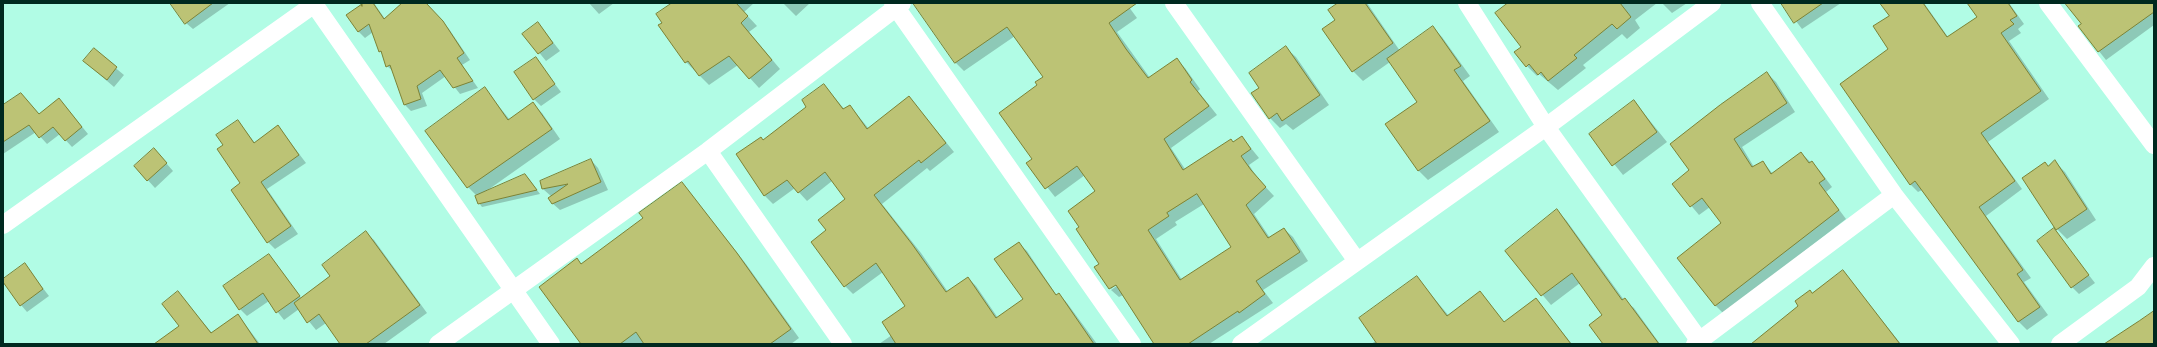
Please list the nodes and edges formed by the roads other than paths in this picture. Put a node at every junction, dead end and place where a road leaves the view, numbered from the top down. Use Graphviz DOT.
graph roads {
  1 [pos="1174,3"];
  2 [pos="1467,3"];
  3 [pos="1712,3"];
  4 [pos="1760,3"];
  5 [pos="2048,3"];
  6 [pos="315,4"];
  7 [pos="897,4"];
  8 [pos="1546,127"];
  9 [pos="2154,145"];
  10 [pos="708,151"];
  11 [pos="1894,195"];
  12 [pos="3,225"];
  13 [pos="1357,261"];
  14 [pos="2154,266"];
  15 [pos="514,290"];
  16 [pos="1699,343"];
  17 [pos="438,344"];
  18 [pos="551,344"];
  19 [pos="843,344"];
  20 [pos="1132,344"];
  21 [pos="1241,344"];
  22 [pos="2011,344"];
  23 [pos="2060,344"];
  1 -- 13 [label="street"];
  2 -- 8 [label="street"];
  3 -- 8 [label="street"];
  4 -- 11 [label="street"];
  5 -- 9 [label="street"];
  6 -- 12 [label="street"];
  6 -- 15 [label="street"];
  7 -- 10 [label="street"];
  7 -- 20 [label="street"];
  8 -- 13 [label="street"];
  8 -- 16 [label="street"];
  10 -- 15 [label="street"];
  10 -- 19 [label="street"];
  11 -- 16 [label="street"];
  11 -- 22 [label="street"];
  13 -- 21 [label="street"];
  14 -- 23 [label="street"];
  15 -- 17 [label="street"];
  15 -- 18 [label="street"];
}
